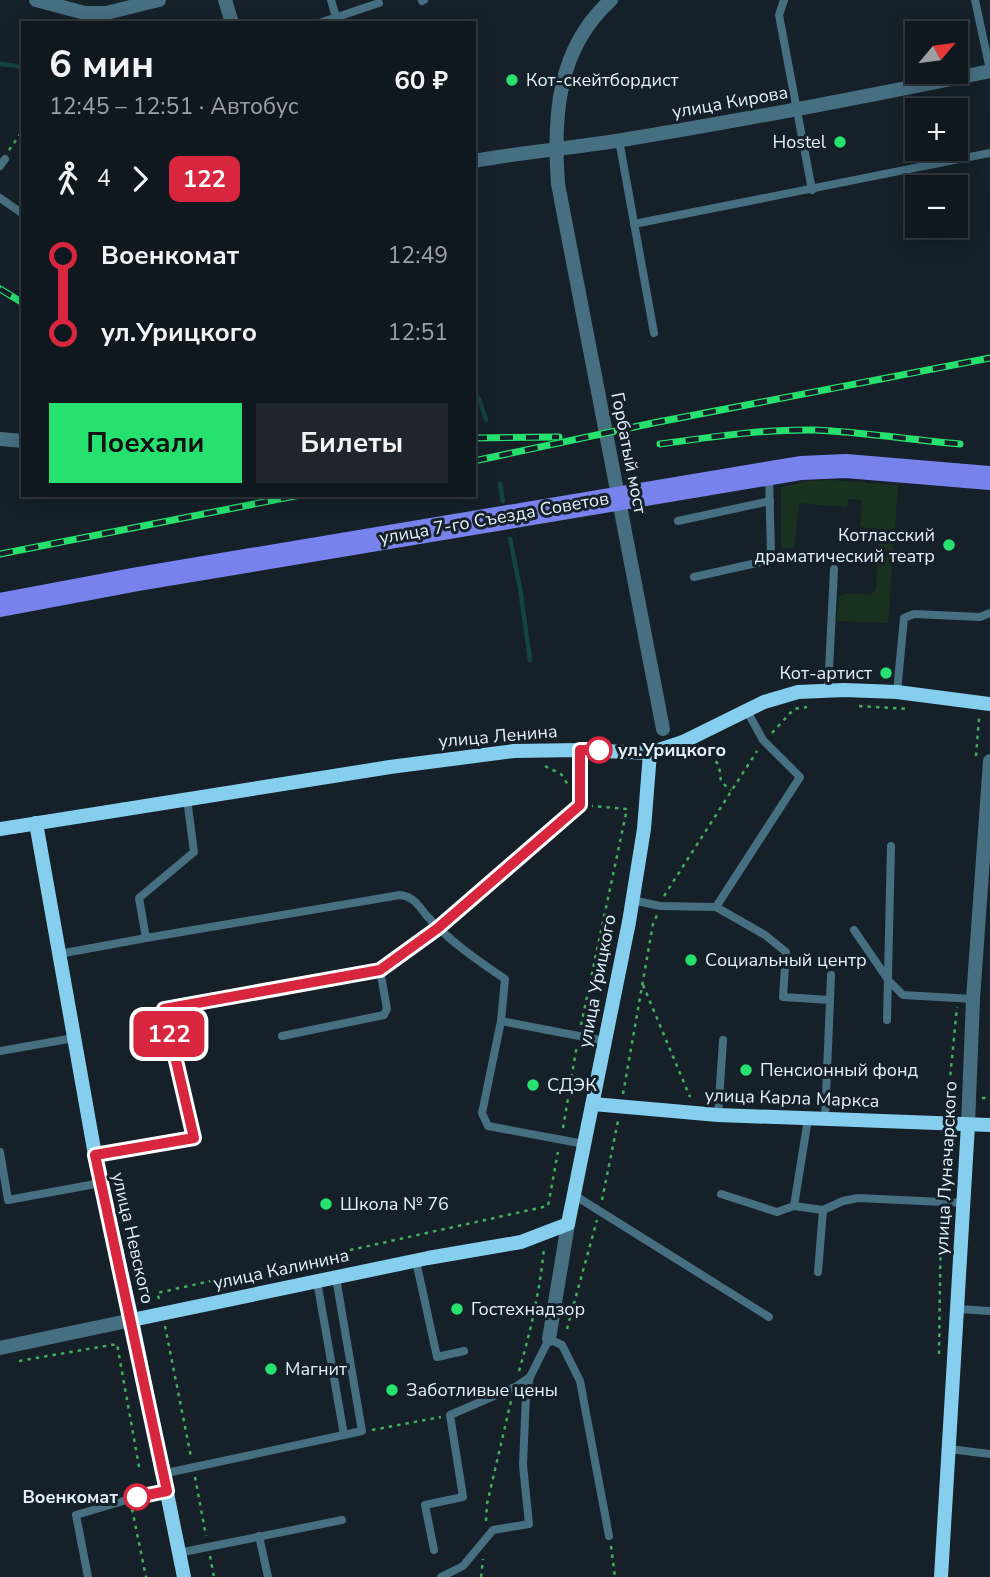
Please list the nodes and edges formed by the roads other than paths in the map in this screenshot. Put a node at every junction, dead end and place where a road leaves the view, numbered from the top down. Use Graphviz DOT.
graph roads {
  1 [pos="36,0"];
  2 [pos="159,0"];
  3 [pos="225,0"];
  4 [pos="331,0"];
  5 [pos="611,0"];
  6 [pos="783,0"];
  7 [pos="975,0"];
  8 [pos="379,3"];
  9 [pos="336,17"];
  10 [pos="231,21"];
  11 [pos="325,21"];
  12 [pos="990,71"];
  13 [pos="796,111"];
  14 [pos="619,140"];
  15 [pos="555,149"];
  16 [pos="990,153"];
  17 [pos="476,161"];
  18 [pos="812,190"];
  19 [pos="0,198"];
  20 [pos="21,213"];
  21 [pos="634,224"];
  22 [pos="654,333"];
  23 [pos="0,439"];
  24 [pos="21,441"];
  25 [pos="769,472"];
  26 [pos="990,478"];
  27 [pos="770,502"];
  28 [pos="678,521"];
  29 [pos="834,569"];
  30 [pos="694,577"];
  31 [pos="0,605"];
  32 [pos="990,613"];
  33 [pos="828,690"];
  34 [pos="897,692"];
  35 [pos="990,704"];
  36 [pos="747,710"];
  37 [pos="663,729"];
  38 [pos="580,750"];
  39 [pos="650,753"];
  40 [pos="990,761"];
  41 [pos="187,799"];
  42 [pos="36,823"];
  43 [pos="0,829"];
  44 [pos="891,846"];
  45 [pos="632,900"];
  46 [pos="716,907"];
  47 [pos="438,928"];
  48 [pos="854,930"];
  49 [pos="146,938"];
  50 [pos="59,954"];
  51 [pos="380,970"];
  52 [pos="831,975"];
  53 [pos="889,981"];
  54 [pos="973,999"];
  55 [pos="830,1000"];
  56 [pos="887,1020"];
  57 [pos="501,1021"];
  58 [pos="282,1036"];
  59 [pos="74,1038"];
  60 [pos="723,1040"];
  61 [pos="605,1041"];
  62 [pos="0,1051"];
  63 [pos="593,1104"];
  64 [pos="718,1108"];
  65 [pos="808,1119"];
  66 [pos="825,1119"];
  67 [pos="968,1125"];
  68 [pos="990,1125"];
  69 [pos="584,1144"];
  70 [pos="0,1153"];
  71 [pos="95,1155"];
  72 [pos="101,1183"];
  73 [pos="722,1194"];
  74 [pos="574,1195"];
  75 [pos="964,1203"];
  76 [pos="794,1206"];
  77 [pos="823,1210"];
  78 [pos="568,1224"];
  79 [pos="416,1261"];
  80 [pos="818,1272"];
  81 [pos="336,1278"];
  82 [pos="317,1281"];
  83 [pos="958,1308"];
  84 [pos="990,1311"];
  85 [pos="769,1317"];
  86 [pos="132,1320"];
  87 [pos="549,1339"];
  88 [pos="0,1348"];
  89 [pos="464,1352"];
  90 [pos="530,1377"];
  91 [pos="344,1435"];
  92 [pos="949,1450"];
  93 [pos="990,1454"];
  94 [pos="162,1474"];
  95 [pos="167,1491"];
  96 [pos="342,1520"];
  97 [pos="259,1536"];
  98 [pos="609,1536"];
  99 [pos="434,1550"];
  100 [pos="178,1553"];
  101 [pos="88,1577"];
  102 [pos="184,1577"];
  103 [pos="268,1577"];
  104 [pos="441,1577"];
  105 [pos="941,1577"];
  1 -- 2 [label="street"];
  3 -- 10 [label="street"];
  4 -- 9 [label="lane"];
  5 -- 15 [label="street, Горбатый мост"];
  6 -- 13 [label="lane"];
  7 -- 12 [label="lane"];
  8 -- 9 [label="lane"];
  9 -- 11 [label="lane"];
  12 -- 13 [label="street, улица Кирова"];
  13 -- 14 [label="street, улица Кирова"];
  13 -- 18 [label="lane"];
  14 -- 15 [label="street, улица Кирова"];
  14 -- 21 [label="lane"];
  15 -- 17 [label="street, улица Кирова"];
  15 -- 37 [label="street, Горбатый мост"];
  16 -- 18 [label="lane"];
  18 -- 21 [label="lane"];
  19 -- 20 [label="lane"];
  21 -- 22 [label="lane"];
  23 -- 24 [label="street"];
  25 -- 26 [label="main road, улица 7-го Съезда Советов"];
  25 -- 27 [label="lane"];
  25 -- 31 [label="main road, улица 7-го Съезда Советов"];
  27 -- 28 [label="lane"];
  27 -- 30 [label="lane"];
  29 -- 33 [label="lane"];
  32 -- 34 [label="lane"];
  33 -- 34 [label="street, улица Ленина"];
  33 -- 36 [label="street, улица Ленина"];
  34 -- 35 [label="street, улица Ленина"];
  36 -- 39 [label="street, улица Ленина"];
  36 -- 46 [label="lane"];
  38 -- 39 [label="street, улица Ленина"];
  38 -- 41 [label="street, улица Ленина"];
  38 -- 47 [label="lane"];
  39 -- 45 [label="street, улица Урицкого"];
  40 -- 54 [label="street, улица Луначарского"];
  41 -- 42 [label="street, улица Ленина"];
  41 -- 49 [label="lane"];
  42 -- 43 [label="street, улица Ленина"];
  42 -- 50 [label="street, улица Невского"];
  44 -- 53 [label="lane"];
  45 -- 46 [label="lane"];
  45 -- 61 [label="street, улица Урицкого"];
  46 -- 55 [label="lane"];
  47 -- 49 [label="lane"];
  47 -- 51 [label="lane"];
  47 -- 57 [label="lane"];
  48 -- 53 [label="lane"];
  49 -- 50 [label="lane"];
  50 -- 59 [label="street, улица Невского"];
  51 -- 58 [label="lane"];
  51 -- 71 [label="lane"];
  52 -- 55 [label="lane"];
  53 -- 54 [label="lane"];
  53 -- 56 [label="lane"];
  54 -- 67 [label="street, улица Луначарского"];
  55 -- 66 [label="lane"];
  57 -- 61 [label="lane"];
  57 -- 69 [label="lane"];
  59 -- 62 [label="lane"];
  59 -- 71 [label="street, улица Невского"];
  60 -- 64 [label="lane"];
  61 -- 63 [label="street, улица Урицкого"];
  63 -- 64 [label="street, улица Карла Маркса"];
  63 -- 69 [label="street, улица Урицкого"];
  64 -- 65 [label="street, улица Карла Маркса"];
  65 -- 66 [label="street, улица Карла Маркса"];
  65 -- 76 [label="lane"];
  66 -- 67 [label="street, улица Карла Маркса"];
  67 -- 68 [label="street, улица Карла Маркса"];
  67 -- 75 [label="street, улица Луначарского"];
  69 -- 74 [label="street, улица Урицкого"];
  70 -- 72 [label="lane"];
  71 -- 72 [label="street, улица Невского"];
  72 -- 86 [label="street, улица Невского"];
  73 -- 76 [label="lane"];
  74 -- 78 [label="street, улица Урицкого"];
  74 -- 85 [label="lane"];
  75 -- 77 [label="lane"];
  75 -- 83 [label="street, улица Луначарского"];
  76 -- 77 [label="lane"];
  77 -- 80 [label="lane"];
  78 -- 79 [label="street, улица Калинина"];
  78 -- 87 [label="street, улица Урицкого"];
  79 -- 81 [label="street, улица Калинина"];
  79 -- 89 [label="lane"];
  81 -- 82 [label="street, улица Калинина"];
  81 -- 91 [label="lane"];
  82 -- 86 [label="street, улица Калинина"];
  82 -- 91 [label="lane"];
  83 -- 84 [label="lane"];
  83 -- 92 [label="street, улица Луначарского"];
  86 -- 88 [label="street, улица Калинина"];
  86 -- 94 [label="street, улица Невского"];
  87 -- 90 [label="lane"];
  87 -- 98 [label="lane"];
  90 -- 99 [label="lane"];
  90 -- 104 [label="lane"];
  91 -- 94 [label="lane"];
  92 -- 93 [label="lane"];
  92 -- 105 [label="street, улица Луначарского"];
  94 -- 95 [label="street, улица Невского"];
  95 -- 100 [label="street, улица Невского"];
  95 -- 101 [label="lane"];
  96 -- 97 [label="lane"];
  97 -- 100 [label="lane"];
  97 -- 103 [label="lane"];
  100 -- 102 [label="street, улица Невского"];
}
